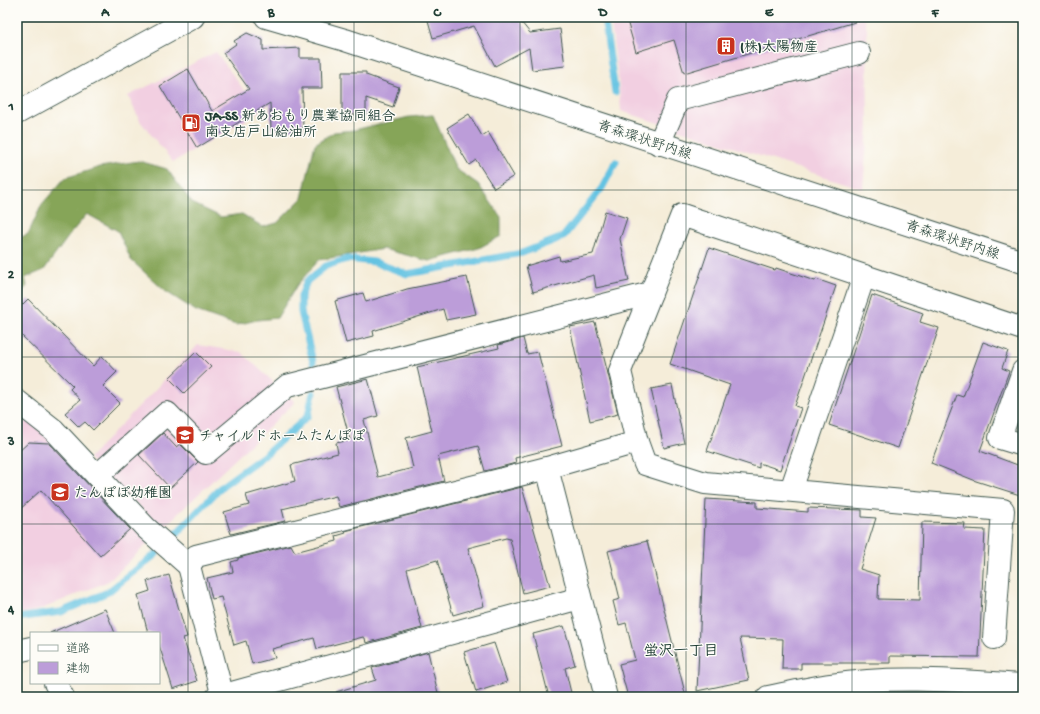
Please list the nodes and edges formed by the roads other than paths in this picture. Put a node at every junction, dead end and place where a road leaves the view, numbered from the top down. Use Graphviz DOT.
graph roads {
  1 [pos="193,17"];
  2 [pos="266,17"];
  3 [pos="859,53"];
  4 [pos="17,113"];
  5 [pos="659,144"];
  6 [pos="1023,262"];
  7 [pos="864,276"];
  8 [pos="651,293"];
  9 [pos="1023,329"];
  10 [pos="1023,371"];
  11 [pos="17,401"];
  12 [pos="637,442"];
  13 [pos="1023,445"];
  14 [pos="548,468"];
  15 [pos="97,476"];
  16 [pos="791,490"];
  17 [pos="189,566"];
  18 [pos="580,598"];
  19 [pos="994,638"];
  20 [pos="30,648"];
  21 [pos="17,650"];
  22 [pos="56,684"];
  23 [pos="1023,685"];
  24 [pos="221,696"];
  25 [pos="63,697"];
  26 [pos="606,697"];
  27 [pos="768,697"];
  1 -- 4 [label="street"];
  2 -- 5 [label="street, 青森環状野内線"];
  3 -- 5 [label="street"];
  5 -- 6 [label="street, 青森環状野内線"];
  7 -- 8 [label="street"];
  7 -- 9 [label="street"];
  7 -- 16 [label="street"];
  8 -- 12 [label="street"];
  8 -- 15 [label="street"];
  10 -- 13 [label="street"];
  11 -- 15 [label="street"];
  12 -- 14 [label="street"];
  12 -- 16 [label="street"];
  14 -- 17 [label="street"];
  14 -- 18 [label="street"];
  15 -- 17 [label="street"];
  16 -- 19 [label="street"];
  17 -- 24 [label="street"];
  18 -- 24 [label="street"];
  18 -- 26 [label="street"];
  20 -- 21 [label="street"];
  22 -- 25 [label="street"];
  23 -- 27 [label="street"];
}
